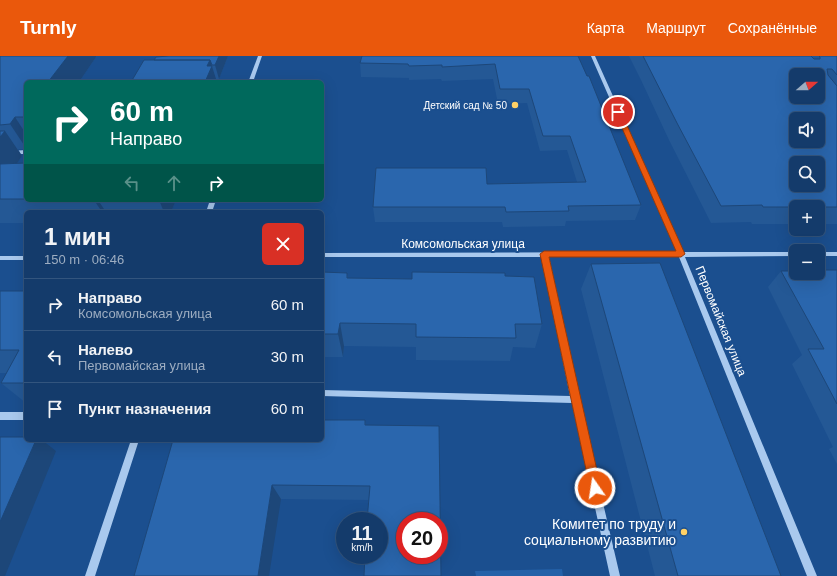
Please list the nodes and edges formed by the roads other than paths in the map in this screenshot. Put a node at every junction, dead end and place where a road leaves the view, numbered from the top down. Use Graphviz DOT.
graph roads {
  1 [pos="260,56"];
  2 [pos="593,56"];
  3 [pos="251,80"];
  4 [pos="24,152"];
  5 [pos="0,169"];
  6 [pos="544,254"];
  7 [pos="681,254"];
  8 [pos="789,254"];
  9 [pos="825,254"];
  10 [pos="837,254"];
  11 [pos="324,255"];
  12 [pos="0,258"];
  13 [pos="24,258"];
  14 [pos="324,393"];
  15 [pos="575,400"];
  16 [pos="0,416"];
  17 [pos="24,416"];
  18 [pos="134,442"];
  19 [pos="90,576"];
  20 [pos="615,576"];
  21 [pos="812,576"];
  1 -- 3 [label="street"];
  2 -- 7 [label="street, Первомайская улица"];
  4 -- 5 [label="street"];
  6 -- 7 [label="street, Комсомольская улица"];
  6 -- 11 [label="street, Комсомольская улица"];
  6 -- 15 [label="street"];
  7 -- 8 [label="street, Комсомольская улица"];
  7 -- 21 [label="street, Первомайская улица"];
  9 -- 10 [label="street"];
  12 -- 13 [label="street"];
  14 -- 15 [label="street"];
  15 -- 20 [label="street"];
  16 -- 17 [label="street"];
  18 -- 19 [label="street"];
}
